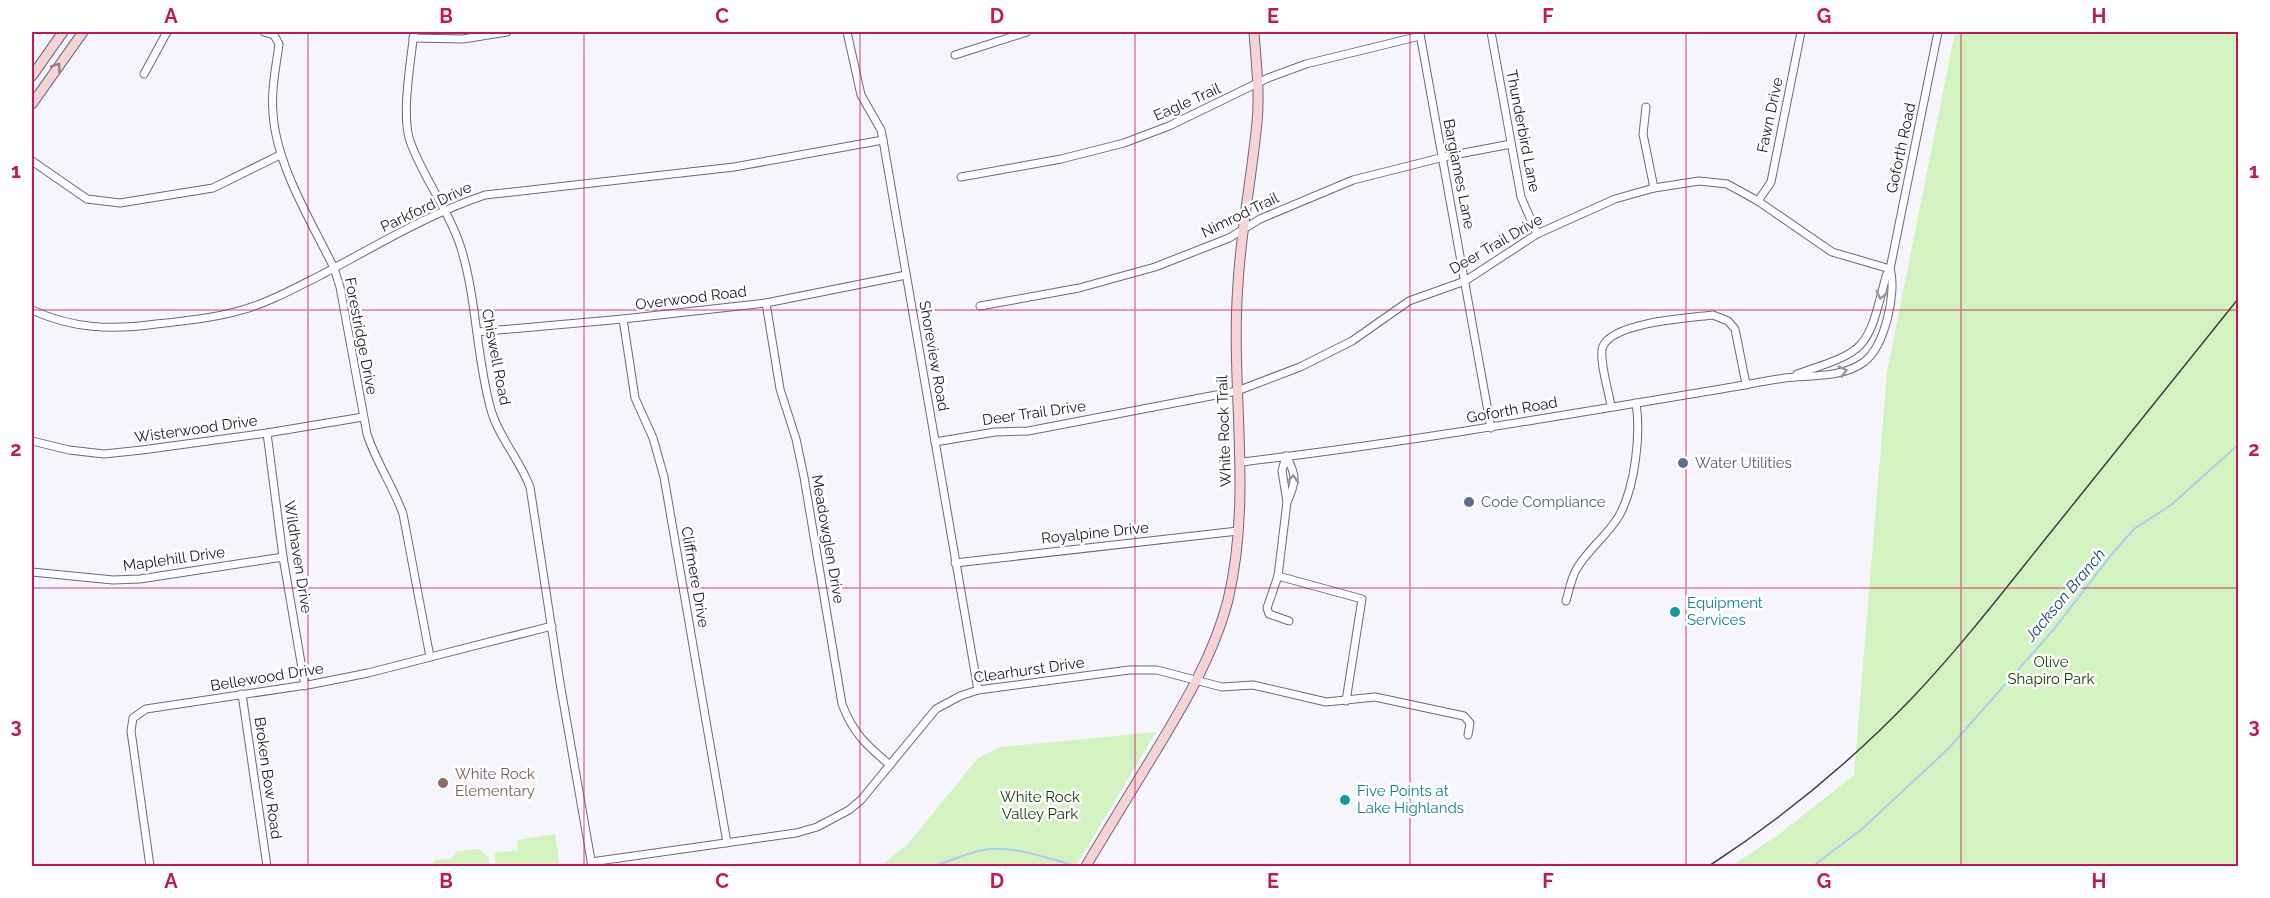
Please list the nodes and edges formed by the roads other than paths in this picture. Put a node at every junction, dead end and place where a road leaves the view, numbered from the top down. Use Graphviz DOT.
graph roads {
  1 [pos="63,32"];
  2 [pos="83,32"];
  3 [pos="167,32"];
  4 [pos="264,32"];
  5 [pos="507,32"];
  6 [pos="847,32"];
  7 [pos="1023,32"];
  8 [pos="1254,32"];
  9 [pos="1491,32"];
  10 [pos="1802,32"];
  11 [pos="1935,32"];
  12 [pos="1420,34"];
  13 [pos="413,35"];
  14 [pos="955,55"];
  15 [pos="144,74"];
  16 [pos="32,76"];
  17 [pos="1258,84"];
  18 [pos="32,104"];
  19 [pos="1646,107"];
  20 [pos="883,140"];
  21 [pos="1511,144"];
  22 [pos="280,156"];
  23 [pos="1442,158"];
  24 [pos="32,161"];
  25 [pos="961,177"];
  26 [pos="1654,188"];
  27 [pos="1758,201"];
  28 [pos="446,211"];
  29 [pos="1244,228"];
  30 [pos="1537,234"];
  31 [pos="334,268"];
  32 [pos="1890,269"];
  33 [pos="906,275"];
  34 [pos="1465,280"];
  35 [pos="766,303"];
  36 [pos="980,306"];
  37 [pos="32,310"];
  38 [pos="623,319"];
  39 [pos="477,332"];
  40 [pos="1785,378"];
  41 [pos="1746,384"];
  42 [pos="1237,391"];
  43 [pos="1636,403"];
  44 [pos="1611,406"];
  45 [pos="363,417"];
  46 [pos="1491,428"];
  47 [pos="267,433"];
  48 [pos="32,441"];
  49 [pos="935,442"];
  50 [pos="1286,456"];
  51 [pos="1242,462"];
  52 [pos="1287,502"];
  53 [pos="1238,531"];
  54 [pos="283,557"];
  55 [pos="955,563"];
  56 [pos="32,574"];
  57 [pos="1278,576"];
  58 [pos="1566,601"];
  59 [pos="1289,621"];
  60 [pos="552,626"];
  61 [pos="430,657"];
  62 [pos="1196,680"];
  63 [pos="305,686"];
  64 [pos="978,690"];
  65 [pos="242,694"];
  66 [pos="1346,701"];
  67 [pos="1468,735"];
  68 [pos="890,765"];
  69 [pos="727,843"];
  70 [pos="591,865"];
  71 [pos="150,867"];
  72 [pos="267,867"];
  73 [pos="1086,867"];
  1 -- 16 [label="street"];
  18 -- 2 [label="street, one-way"];
  3 -- 15 [label="street"];
  4 -- 22 [label="street, Forestridge Drive"];
  5 -- 13 [label="street"];
  6 -- 20 [label="street, Shoreview Road"];
  7 -- 14 [label="street"];
  8 -- 17 [label="street, White Rock Trail"];
  9 -- 21 [label="street, Thunderbird Lane"];
  10 -- 27 [label="street, Fawn Drive"];
  11 -- 32 [label="street, Goforth Road"];
  12 -- 17 [label="street, Eagle Trail"];
  12 -- 23 [label="street, Bargiames Lane"];
  13 -- 28 [label="street, Chiswell Road"];
  17 -- 25 [label="street, Eagle Trail"];
  17 -- 29 [label="street, White Rock Trail"];
  19 -- 26 [label="street"];
  20 -- 28 [label="street, Parkford Drive"];
  20 -- 33 [label="street, Shoreview Road"];
  21 -- 23 [label="street, Nimrod Trail"];
  21 -- 30 [label="street, Thunderbird Lane"];
  22 -- 24 [label="street"];
  22 -- 31 [label="street, Forestridge Drive"];
  23 -- 29 [label="street, Nimrod Trail"];
  23 -- 34 [label="street, Bargiames Lane"];
  26 -- 27 [label="street, Deer Trail Drive"];
  26 -- 30 [label="street, Deer Trail Drive"];
  27 -- 32 [label="street, Deer Trail Drive"];
  28 -- 31 [label="street, Parkford Drive"];
  28 -- 39 [label="street, Chiswell Road"];
  29 -- 36 [label="street, Nimrod Trail"];
  29 -- 42 [label="street, White Rock Trail"];
  30 -- 34 [label="street, Deer Trail Drive"];
  31 -- 37 [label="street, Parkford Drive"];
  31 -- 45 [label="street, Forestridge Drive"];
  32 -- 40 [label="street, Goforth Road, one-way"];
  40 -- 32 [label="street, Goforth Road, one-way"];
  33 -- 35 [label="street, Overwood Road"];
  33 -- 49 [label="street, Shoreview Road"];
  34 -- 42 [label="street, Deer Trail Drive"];
  34 -- 46 [label="street, Bargiames Lane"];
  35 -- 38 [label="street, Overwood Road"];
  35 -- 68 [label="street, Meadowglen Drive"];
  38 -- 39 [label="street, Overwood Road"];
  38 -- 69 [label="street, Cliffmere Drive"];
  39 -- 60 [label="street, Chiswell Road"];
  40 -- 41 [label="street, Goforth Road"];
  41 -- 43 [label="street, Goforth Road"];
  41 -- 44 [label="street"];
  42 -- 49 [label="street, Deer Trail Drive"];
  42 -- 51 [label="street, White Rock Trail"];
  43 -- 44 [label="street, Goforth Road"];
  43 -- 58 [label="street"];
  44 -- 46 [label="street, Goforth Road"];
  45 -- 47 [label="street, Wisterwood Drive"];
  45 -- 61 [label="street, Forestridge Drive"];
  46 -- 50 [label="street, Goforth Road"];
  47 -- 48 [label="street, Wisterwood Drive"];
  47 -- 54 [label="street, Wildhaven Drive"];
  49 -- 55 [label="street, Shoreview Road"];
  50 -- 51 [label="street, Goforth Road"];
  50 -- 52 [label="street"];
  52 -- 50 [label="street, one-way"];
  51 -- 53 [label="street, White Rock Trail"];
  52 -- 57 [label="street"];
  53 -- 55 [label="street, Royalpine Drive"];
  53 -- 62 [label="street, White Rock Trail"];
  54 -- 56 [label="street, Maplehill Drive"];
  54 -- 63 [label="street, Wildhaven Drive"];
  55 -- 64 [label="street, Shoreview Road"];
  57 -- 59 [label="street"];
  57 -- 66 [label="street"];
  60 -- 61 [label="street, Bellewood Drive"];
  60 -- 70 [label="street, Chiswell Road"];
  61 -- 63 [label="street, Bellewood Drive"];
  62 -- 64 [label="street, Clearhurst Drive"];
  62 -- 66 [label="street, Clearhurst Drive"];
  62 -- 73 [label="street, White Rock Trail"];
  63 -- 65 [label="street, Bellewood Drive"];
  64 -- 68 [label="street, Clearhurst Drive"];
  65 -- 71 [label="street, Bellewood Drive"];
  65 -- 72 [label="street, Broken Bow Road"];
  66 -- 67 [label="street, Clearhurst Drive"];
  68 -- 69 [label="street, Clearhurst Drive"];
  69 -- 70 [label="street, Clearhurst Drive"];
}
